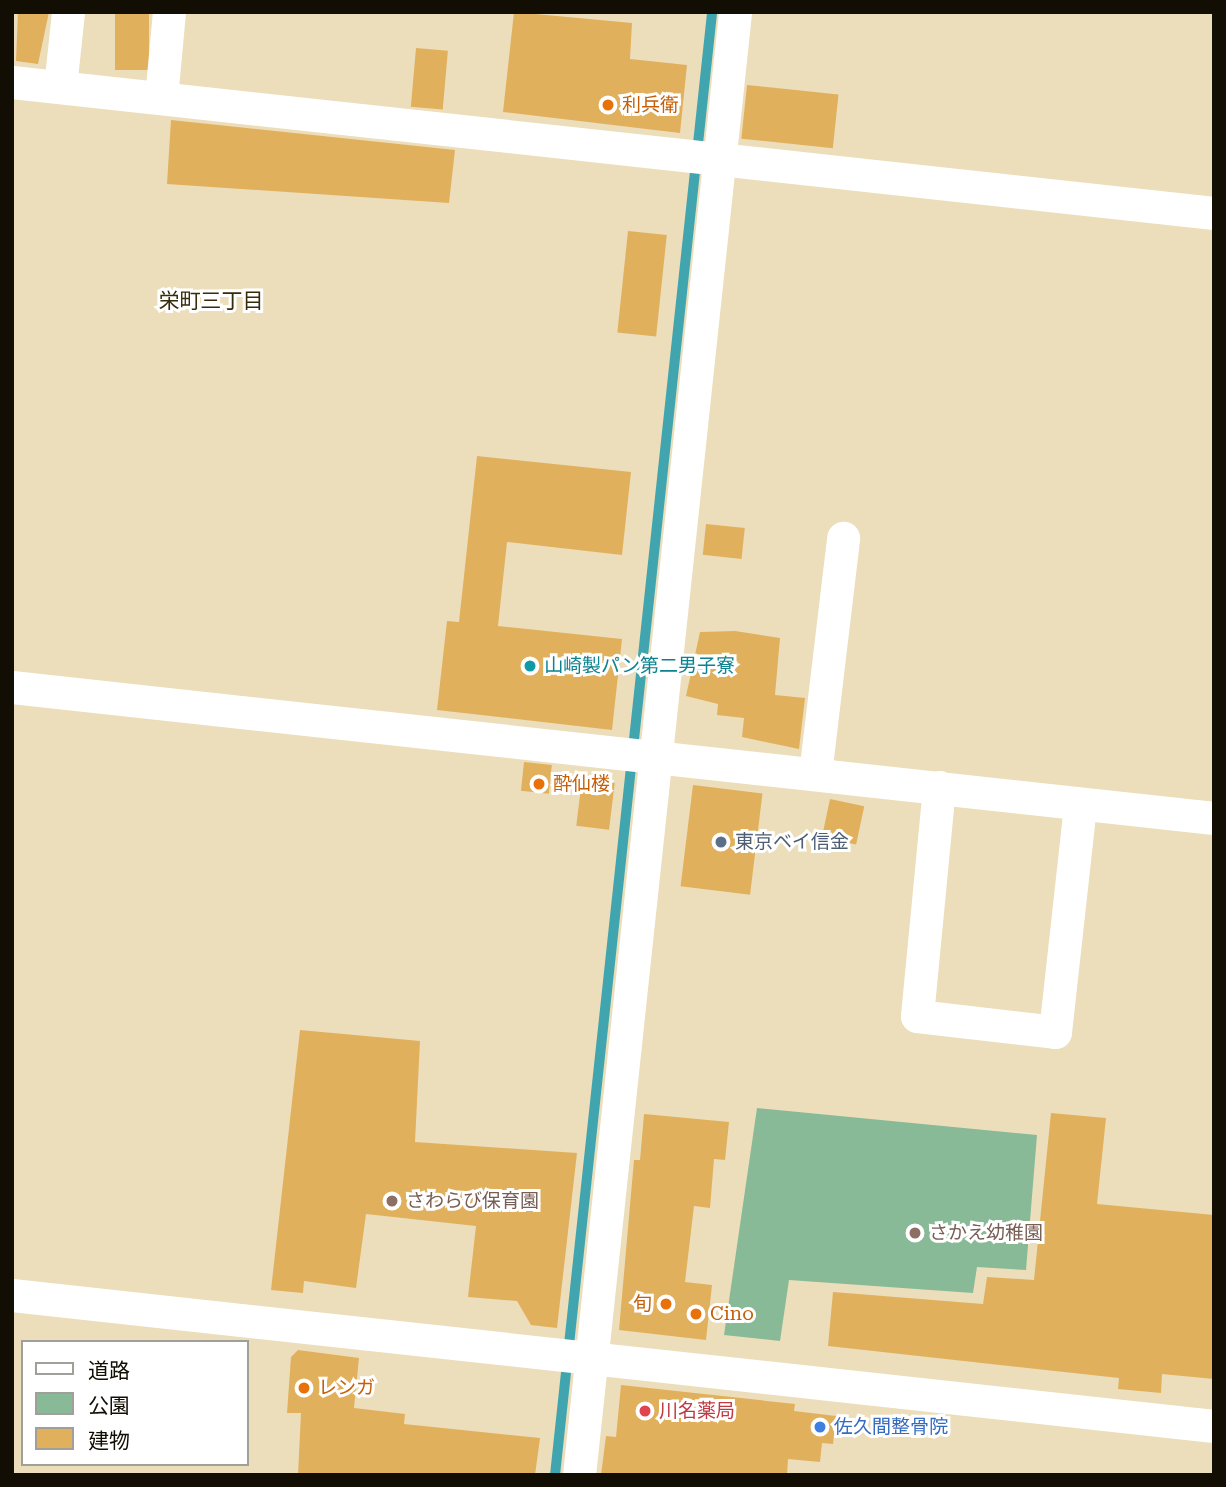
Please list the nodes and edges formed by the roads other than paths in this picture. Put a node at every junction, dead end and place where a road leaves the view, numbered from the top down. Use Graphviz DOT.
graph roads {
  1 [pos="68,12"];
  2 [pos="169,12"];
  3 [pos="736,12"];
  4 [pos="12,82"];
  5 [pos="60,87"];
  6 [pos="161,98"];
  7 [pos="705,157"];
  8 [pos="1214,213"];
  9 [pos="843,538"];
  10 [pos="12,687"];
  11 [pos="640,755"];
  12 [pos="816,774"];
  13 [pos="939,787"];
  14 [pos="1080,804"];
  15 [pos="1214,818"];
  16 [pos="12,1296"];
  17 [pos="574,1354"];
  18 [pos="1214,1426"];
  19 [pos="579,1475"];
  1 -- 5 [label="street"];
  2 -- 6 [label="street"];
  3 -- 7 [label="street"];
  4 -- 5 [label="street"];
  5 -- 6 [label="street"];
  6 -- 7 [label="street"];
  7 -- 8 [label="street"];
  7 -- 11 [label="street"];
  9 -- 12 [label="street"];
  10 -- 11 [label="street"];
  11 -- 12 [label="street"];
  11 -- 17 [label="street"];
  12 -- 13 [label="street"];
  13 -- 14 [label="street"];
  13 -- 14 [label="street"];
  14 -- 15 [label="street"];
  16 -- 17 [label="street"];
  17 -- 18 [label="street"];
  17 -- 19 [label="street"];
}
